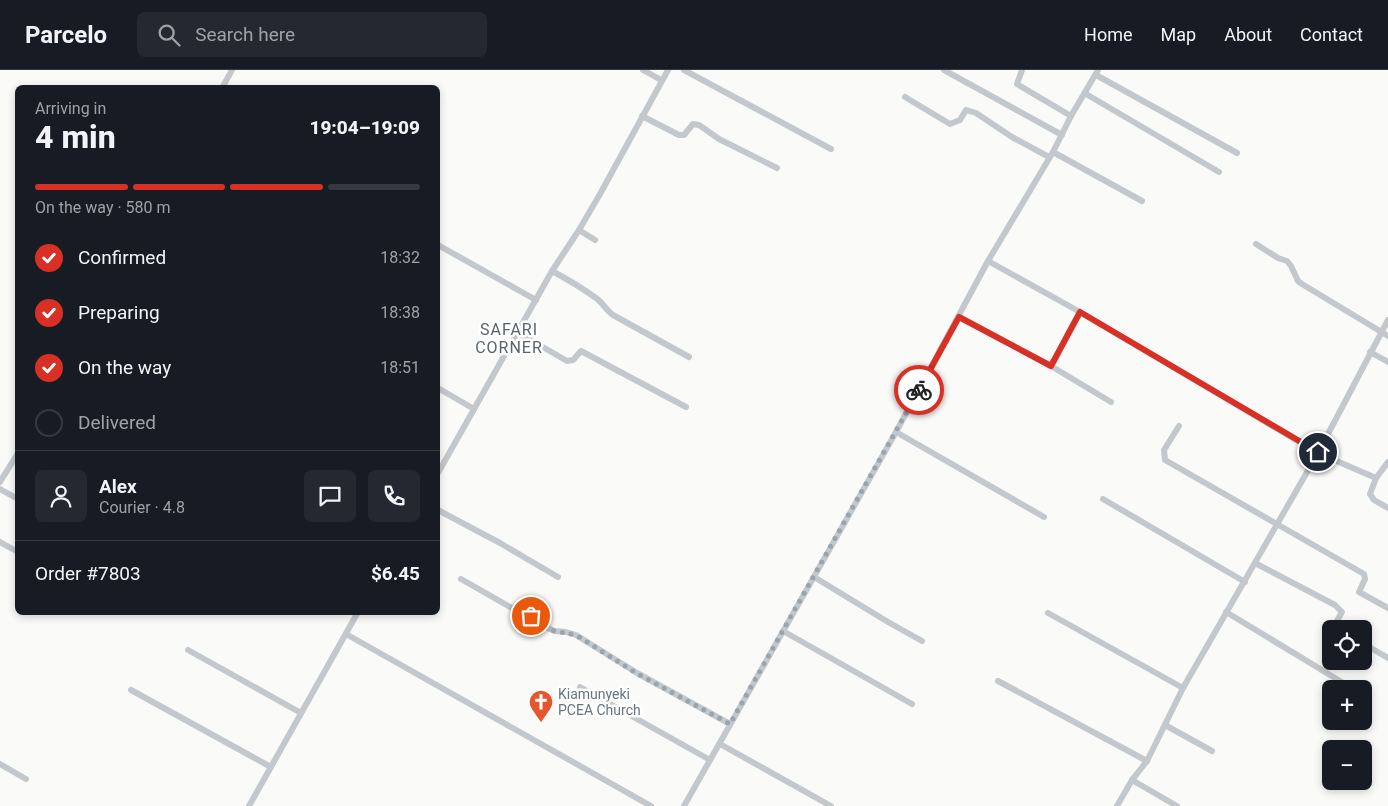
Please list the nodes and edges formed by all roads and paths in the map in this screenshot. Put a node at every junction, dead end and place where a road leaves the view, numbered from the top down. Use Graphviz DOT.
graph roads {
  1 [pos="232,70"];
  2 [pos="643,70"];
  3 [pos="668,70"];
  4 [pos="684,70"];
  5 [pos="944,70"];
  6 [pos="1022,70"];
  7 [pos="1097,72"];
  8 [pos="661,80"];
  9 [pos="224,85"];
  10 [pos="1086,94"];
  11 [pos="905,97"];
  12 [pos="642,116"];
  13 [pos="1071,116"];
  14 [pos="1062,135"];
  15 [pos="831,149"];
  16 [pos="1237,153"];
  17 [pos="1051,155"];
  18 [pos="777,168"];
  19 [pos="1219,172"];
  20 [pos="1142,201"];
  21 [pos="579,230"];
  22 [pos="595,240"];
  23 [pos="1256,244"];
  24 [pos="440,245"];
  25 [pos="988,261"];
  26 [pos="552,271"];
  27 [pos="536,300"];
  28 [pos="1080,312"];
  29 [pos="959,317"];
  30 [pos="1388,320"];
  31 [pos="517,332"];
  32 [pos="1381,333"];
  33 [pos="1388,336"];
  34 [pos="1370,352"];
  35 [pos="689,357"];
  36 [pos="1388,362"];
  37 [pos="1051,366"];
  38 [pos="440,389"];
  39 [pos="1110,402"];
  40 [pos="686,407"];
  41 [pos="474,409"];
  42 [pos="1179,426"];
  43 [pos="896,432"];
  44 [pos="1318,452"];
  45 [pos="15,458"];
  46 [pos="1388,462"];
  47 [pos="440,469"];
  48 [pos="1376,478"];
  49 [pos="0,482"];
  50 [pos="0,489"];
  51 [pos="15,497"];
  52 [pos="1104,499"];
  53 [pos="1388,508"];
  54 [pos="440,511"];
  55 [pos="1044,517"];
  56 [pos="1277,524"];
  57 [pos="0,542"];
  58 [pos="15,550"];
  59 [pos="1255,563"];
  60 [pos="558,577"];
  61 [pos="814,577"];
  62 [pos="461,579"];
  63 [pos="1245,582"];
  64 [pos="1388,608"];
  65 [pos="1226,612"];
  66 [pos="1048,613"];
  67 [pos="356,615"];
  68 [pos="1337,620"];
  69 [pos="783,631"];
  70 [pos="346,634"];
  71 [pos="922,641"];
  72 [pos="1372,649"];
  73 [pos="188,650"];
  74 [pos="1388,658"];
  75 [pos="1338,680"];
  76 [pos="998,682"];
  77 [pos="580,687"];
  78 [pos="1183,688"];
  79 [pos="131,690"];
  80 [pos="912,704"];
  81 [pos="301,713"];
  82 [pos="730,724"];
  83 [pos="1165,725"];
  84 [pos="720,744"];
  85 [pos="1212,751"];
  86 [pos="710,760"];
  87 [pos="1147,761"];
  88 [pos="0,764"];
  89 [pos="270,767"];
  90 [pos="26,779"];
  91 [pos="1132,780"];
  92 [pos="249,806"];
  93 [pos="651,806"];
  94 [pos="684,806"];
  95 [pos="831,806"];
  96 [pos="1118,806"];
  97 [pos="1177,806"];
  1 -- 9 [label="street"];
  2 -- 8 [label="street"];
  3 -- 8 [label="street"];
  4 -- 15 [label="street"];
  5 -- 14 [label="street"];
  6 -- 13 [label="street"];
  7 -- 10 [label="street"];
  7 -- 16 [label="street"];
  8 -- 12 [label="street"];
  10 -- 13 [label="street"];
  10 -- 19 [label="street"];
  11 -- 17 [label="street"];
  12 -- 18 [label="street"];
  12 -- 21 [label="street"];
  13 -- 14 [label="street"];
  14 -- 17 [label="street"];
  17 -- 20 [label="street"];
  17 -- 25 [label="street"];
  21 -- 22 [label="street"];
  21 -- 26 [label="street"];
  23 -- 32 [label="street"];
  24 -- 27 [label="street"];
  25 -- 28 [label="street"];
  25 -- 29 [label="street"];
  26 -- 27 [label="street"];
  26 -- 35 [label="street"];
  27 -- 31 [label="street"];
  28 -- 37 [label="street"];
  28 -- 44 [label="street"];
  29 -- 37 [label="street"];
  29 -- 43 [label="street"];
  30 -- 32 [label="street"];
  31 -- 40 [label="street"];
  31 -- 41 [label="street"];
  32 -- 33 [label="street"];
  32 -- 34 [label="street"];
  34 -- 36 [label="street"];
  34 -- 44 [label="street"];
  37 -- 39 [label="street"];
  38 -- 41 [label="street"];
  41 -- 47 [label="street"];
  42 -- 56 [label="street"];
  43 -- 55 [label="street"];
  43 -- 61 [label="street"];
  44 -- 48 [label="street"];
  44 -- 56 [label="street"];
  45 -- 49 [label="street"];
  46 -- 48 [label="street"];
  48 -- 53 [label="street"];
  50 -- 51 [label="street"];
  52 -- 63 [label="street"];
  54 -- 60 [label="street"];
  56 -- 59 [label="street"];
  56 -- 64 [label="street"];
  57 -- 58 [label="street"];
  59 -- 63 [label="street"];
  59 -- 68 [label="street"];
  61 -- 69 [label="street"];
  61 -- 71 [label="street"];
  62 -- 82 [label="street"];
  63 -- 65 [label="street"];
  65 -- 75 [label="street"];
  65 -- 78 [label="street"];
  66 -- 78 [label="street"];
  67 -- 70 [label="street"];
  69 -- 80 [label="street"];
  69 -- 82 [label="street"];
  70 -- 81 [label="street"];
  70 -- 93 [label="street"];
  72 -- 74 [label="street"];
  73 -- 81 [label="street"];
  76 -- 87 [label="street"];
  77 -- 86 [label="street"];
  78 -- 83 [label="street"];
  79 -- 89 [label="street"];
  81 -- 89 [label="street"];
  82 -- 84 [label="street"];
  83 -- 85 [label="street"];
  83 -- 87 [label="street"];
  84 -- 86 [label="street"];
  84 -- 95 [label="street"];
  86 -- 94 [label="street"];
  87 -- 91 [label="street"];
  88 -- 90 [label="street"];
  89 -- 92 [label="street"];
  91 -- 96 [label="street"];
  91 -- 97 [label="street"];
}
